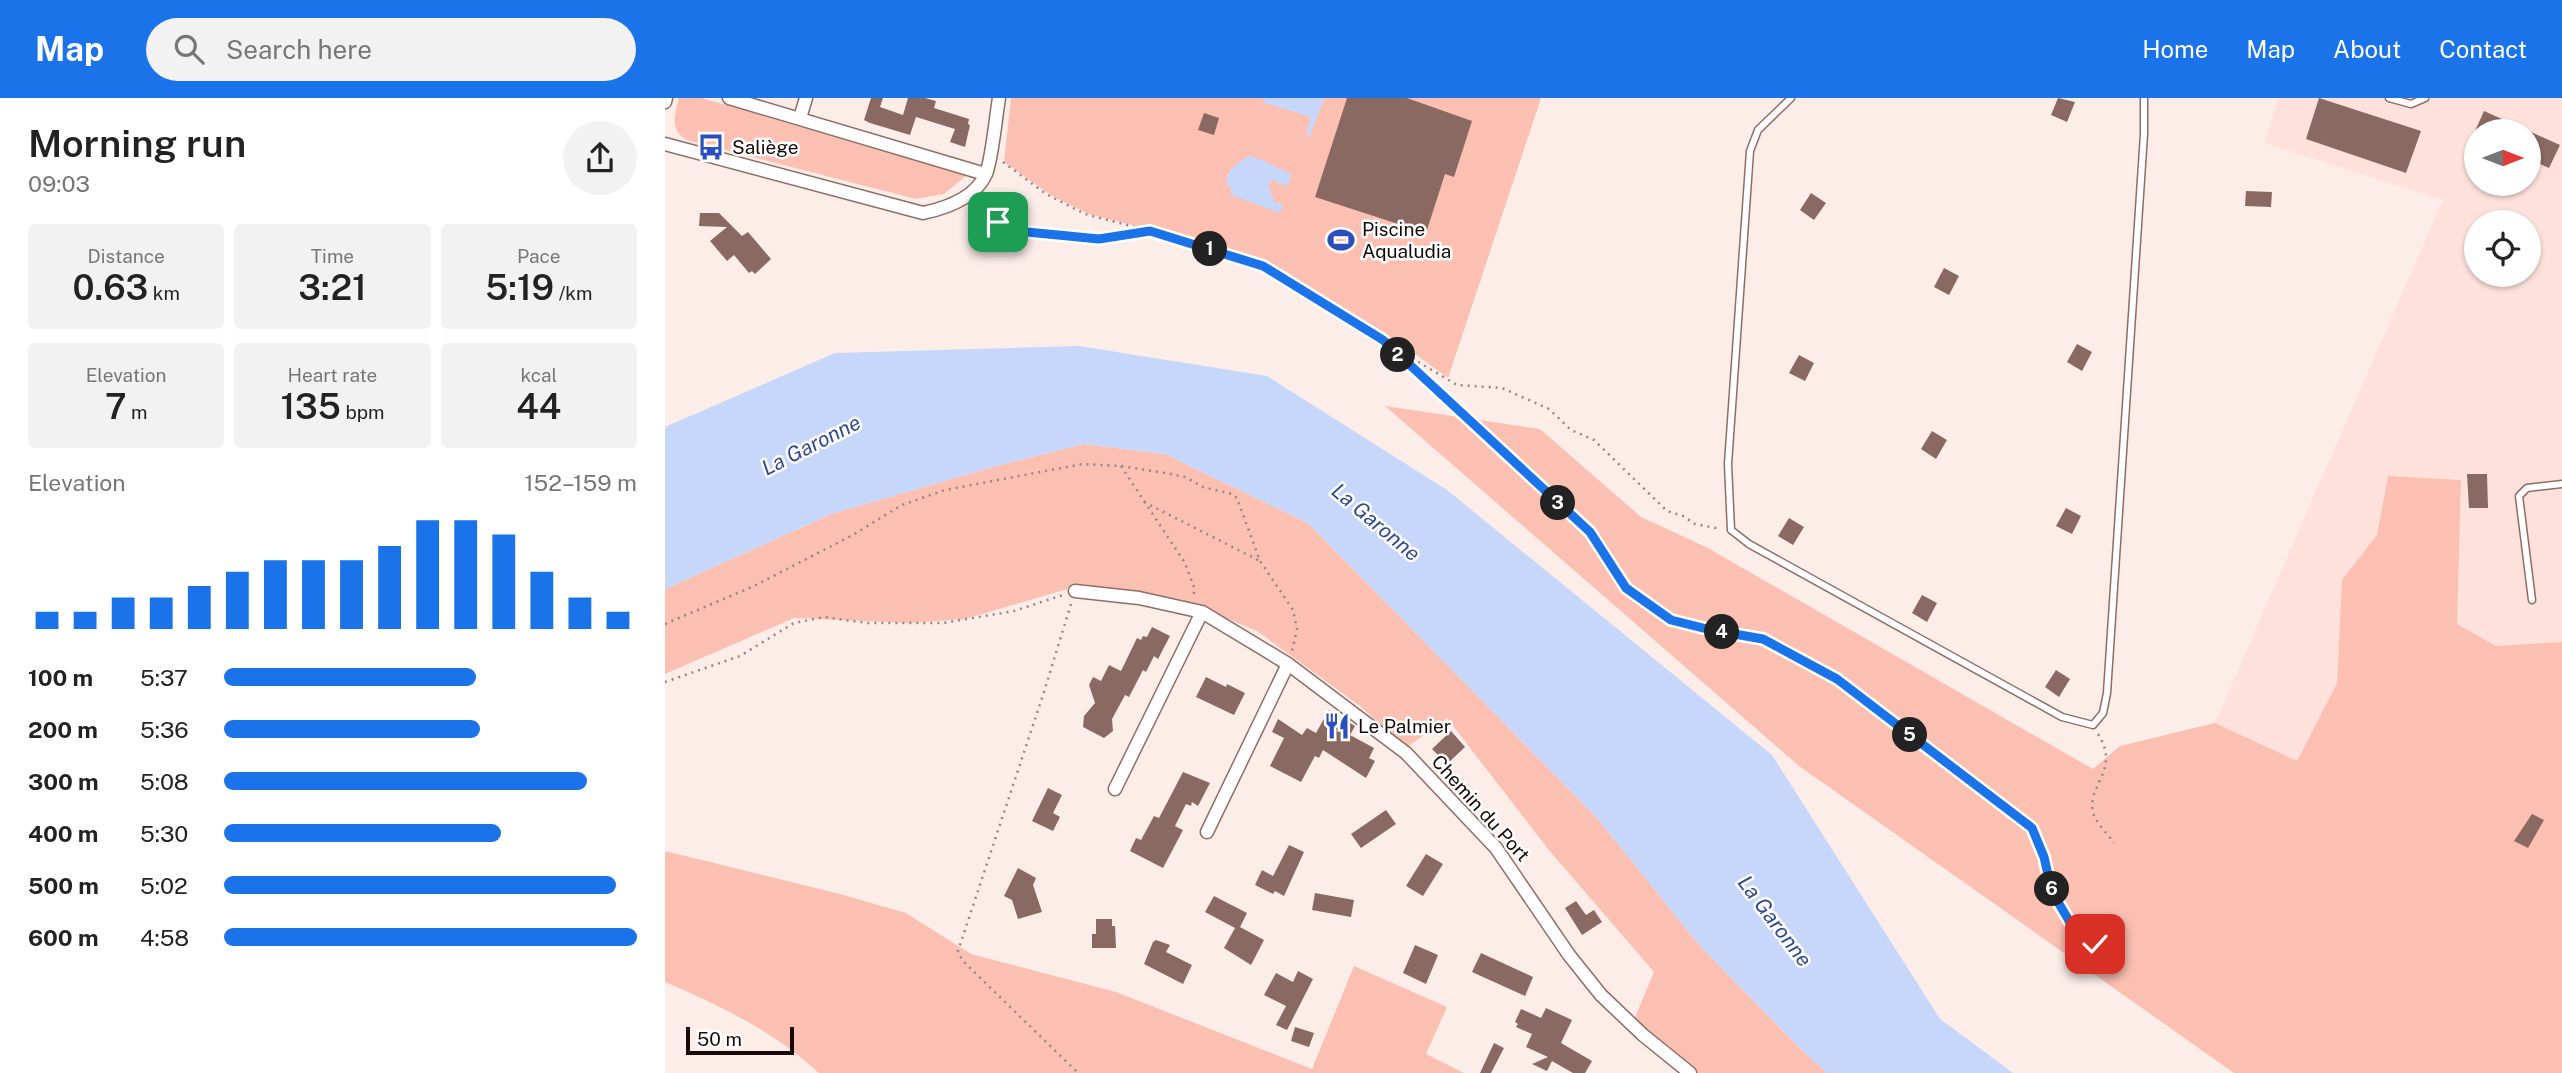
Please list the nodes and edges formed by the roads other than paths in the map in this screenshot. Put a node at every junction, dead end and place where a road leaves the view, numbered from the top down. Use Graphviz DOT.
graph roads {
  1 [pos="729,98"];
  2 [pos="806,98"];
  3 [pos="999,98"];
  4 [pos="1791,98"];
  5 [pos="2144,98"];
  6 [pos="2389,98"];
  7 [pos="2425,98"];
  8 [pos="800,118"];
  9 [pos="665,144"];
  10 [pos="985,174"];
  11 [pos="2562,484"];
  12 [pos="1075,591"];
  13 [pos="2532,600"];
  14 [pos="1196,611"];
  15 [pos="1289,664"];
  16 [pos="1115,789"];
  17 [pos="1207,832"];
  18 [pos="1690,1073"];
  1 -- 8 [label="street"];
  2 -- 8 [label="street"];
  3 -- 10 [label="street"];
  4 -- 5 [label="lane"];
  6 -- 7 [label="lane"];
  8 -- 10 [label="street"];
  9 -- 10 [label="street"];
  11 -- 13 [label="lane"];
  12 -- 14 [label="street, Chemin du Port"];
  14 -- 15 [label="street, Chemin du Port"];
  14 -- 16 [label="street"];
  15 -- 17 [label="street"];
  15 -- 18 [label="street, Chemin du Port"];
}
